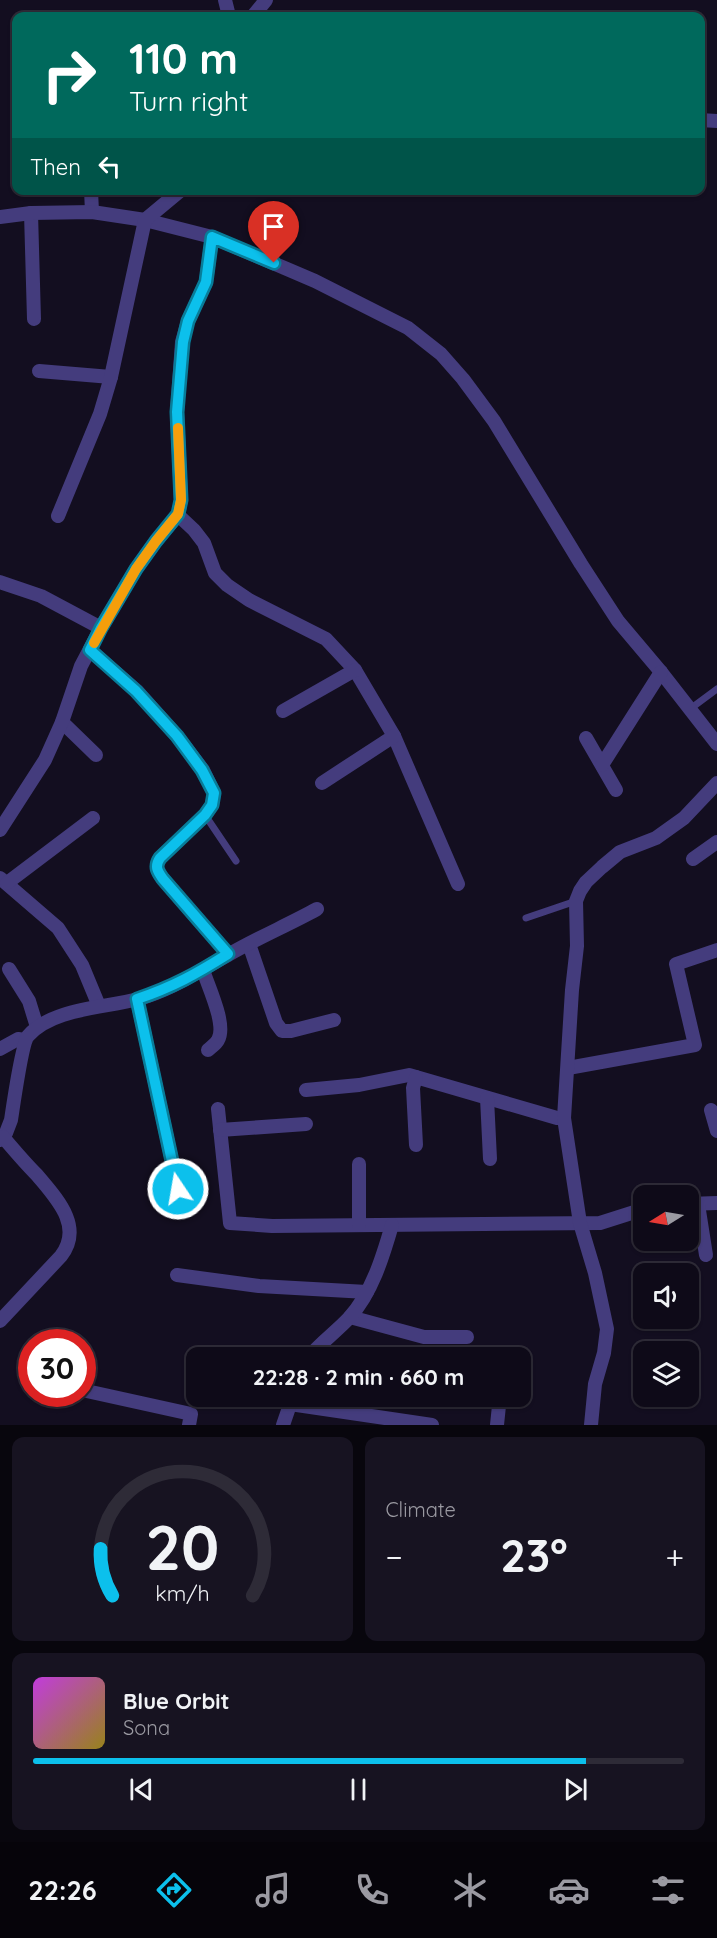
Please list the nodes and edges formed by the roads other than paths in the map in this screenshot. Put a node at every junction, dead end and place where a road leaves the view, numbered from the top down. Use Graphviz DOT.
graph roads {
  1 [pos="91,195"];
  2 [pos="175,195"];
  3 [pos="92,212"];
  4 [pos="31,213"];
  5 [pos="0,217"];
  6 [pos="145,220"];
  7 [pos="212,237"];
  8 [pos="34,319"];
  9 [pos="39,371"];
  10 [pos="111,377"];
  11 [pos="178,514"];
  12 [pos="58,516"];
  13 [pos="0,582"];
  14 [pos="101,628"];
  15 [pos="90,650"];
  16 [pos="355,670"];
  17 [pos="661,672"];
  18 [pos="717,690"];
  19 [pos="690,709"];
  20 [pos="283,711"];
  21 [pos="62,722"];
  22 [pos="394,736"];
  23 [pos="586,738"];
  24 [pos="717,744"];
  25 [pos="96,755"];
  26 [pos="602,765"];
  27 [pos="322,783"];
  28 [pos="717,783"];
  29 [pos="616,790"];
  30 [pos="205,815"];
  31 [pos="93,818"];
  32 [pos="0,830"];
  33 [pos="717,842"];
  34 [pos="693,859"];
  35 [pos="236,861"];
  36 [pos="3,881"];
  37 [pos="458,884"];
  38 [pos="576,901"];
  39 [pos="317,909"];
  40 [pos="526,918"];
  41 [pos="249,944"];
  42 [pos="717,950"];
  43 [pos="228,954"];
  44 [pos="9,969"];
  45 [pos="203,970"];
  46 [pos="137,999"];
  47 [pos="99,1006"];
  48 [pos="334,1020"];
  49 [pos="37,1027"];
  50 [pos="25,1040"];
  51 [pos="0,1048"];
  52 [pos="208,1050"];
  53 [pos="568,1068"];
  54 [pos="416,1077"];
  55 [pos="306,1090"];
  56 [pos="487,1098"];
  57 [pos="218,1109"];
  58 [pos="711,1110"];
  59 [pos="564,1118"];
  60 [pos="306,1124"];
  61 [pos="220,1130"];
  62 [pos="717,1131"];
  63 [pos="1,1138"];
  64 [pos="416,1145"];
  65 [pos="490,1159"];
  66 [pos="359,1164"];
  67 [pos="178,1189"];
  68 [pos="717,1203"];
  69 [pos="699,1204"];
  70 [pos="633,1212"];
  71 [pos="580,1223"];
  72 [pos="359,1225"];
  73 [pos="392,1225"];
  74 [pos="699,1228"];
  75 [pos="706,1255"];
  76 [pos="177,1275"];
  77 [pos="367,1292"];
  78 [pos="350,1317"];
  79 [pos="0,1322"];
  80 [pos="467,1337"];
  81 [pos="319,1347"];
  82 [pos="96,1392"];
  83 [pos="289,1407"];
  84 [pos="330,1407"];
  85 [pos="499,1407"];
  86 [pos="189,1425"];
  87 [pos="283,1425"];
  88 [pos="432,1425"];
  89 [pos="497,1425"];
  90 [pos="591,1425"];
  1 -- 3 [label="street"];
  2 -- 6 [label="street"];
  3 -- 4 [label="street"];
  3 -- 6 [label="street"];
  4 -- 5 [label="street"];
  4 -- 8 [label="street"];
  6 -- 7 [label="street"];
  6 -- 10 [label="street"];
  7 -- 11 [label="street"];
  7 -- 17 [label="street"];
  9 -- 10 [label="street"];
  10 -- 12 [label="street"];
  11 -- 14 [label="street"];
  11 -- 16 [label="street"];
  13 -- 14 [label="street"];
  14 -- 15 [label="street"];
  15 -- 21 [label="street"];
  15 -- 30 [label="street"];
  16 -- 20 [label="street"];
  16 -- 22 [label="street"];
  17 -- 19 [label="street"];
  17 -- 26 [label="street"];
  18 -- 19 [label="lane"];
  19 -- 24 [label="street"];
  21 -- 25 [label="street"];
  21 -- 32 [label="street"];
  22 -- 27 [label="street"];
  22 -- 37 [label="street"];
  23 -- 26 [label="street"];
  26 -- 29 [label="street"];
  28 -- 38 [label="street"];
  30 -- 35 [label="lane"];
  30 -- 43 [label="street"];
  31 -- 36 [label="street"];
  33 -- 34 [label="street"];
  36 -- 47 [label="street"];
  38 -- 40 [label="lane"];
  38 -- 53 [label="street"];
  39 -- 41 [label="street"];
  41 -- 43 [label="street"];
  41 -- 48 [label="street"];
  42 -- 53 [label="street"];
  43 -- 45 [label="street"];
  44 -- 49 [label="street"];
  45 -- 46 [label="street"];
  45 -- 52 [label="street"];
  46 -- 47 [label="street"];
  46 -- 67 [label="street"];
  47 -- 49 [label="street"];
  49 -- 50 [label="street"];
  50 -- 51 [label="street"];
  50 -- 63 [label="street"];
  53 -- 59 [label="street"];
  54 -- 55 [label="street"];
  54 -- 56 [label="street"];
  54 -- 64 [label="street"];
  56 -- 59 [label="street"];
  56 -- 65 [label="street"];
  57 -- 61 [label="street"];
  58 -- 62 [label="street"];
  59 -- 71 [label="street"];
  60 -- 61 [label="street"];
  61 -- 72 [label="street"];
  63 -- 79 [label="street"];
  66 -- 72 [label="street"];
  68 -- 69 [label="street"];
  70 -- 71 [label="street"];
  71 -- 73 [label="street"];
  71 -- 90 [label="street"];
  72 -- 73 [label="street"];
  73 -- 77 [label="street"];
  74 -- 75 [label="street"];
  76 -- 77 [label="street"];
  77 -- 78 [label="street"];
  78 -- 80 [label="street"];
  78 -- 81 [label="street"];
  82 -- 86 [label="street"];
  83 -- 87 [label="street"];
  84 -- 88 [label="street"];
  85 -- 89 [label="street"];
}
